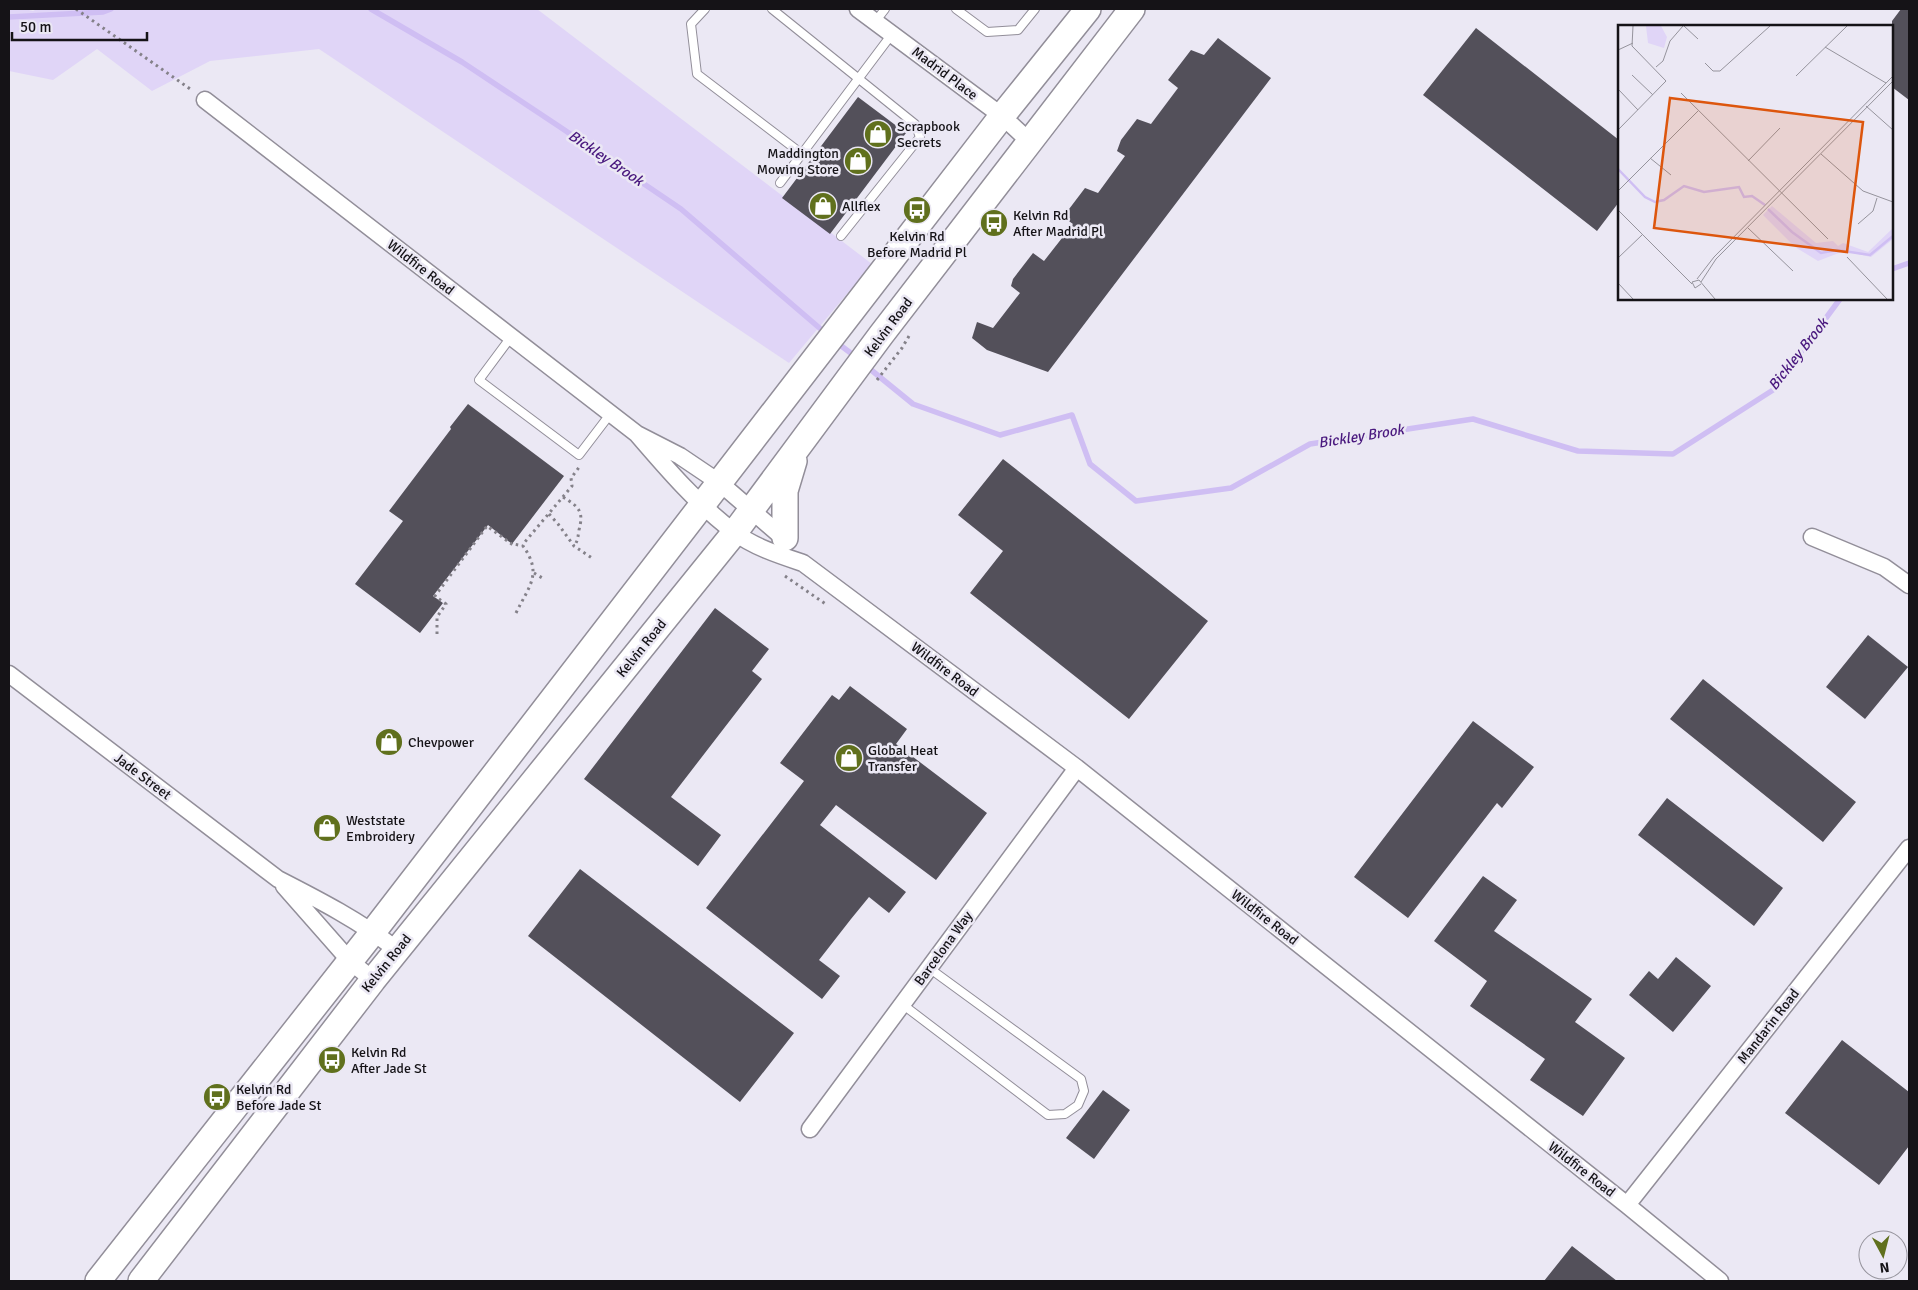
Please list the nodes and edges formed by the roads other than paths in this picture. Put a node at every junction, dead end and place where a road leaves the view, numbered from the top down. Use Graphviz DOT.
graph roads {
  1 [pos="705,9"];
  2 [pos="772,9"];
  3 [pos="858,9"];
  4 [pos="956,9"];
  5 [pos="1035,9"];
  6 [pos="1088,9"];
  7 [pos="1132,9"];
  8 [pos="880,15"];
  9 [pos="892,34"];
  10 [pos="858,78"];
  11 [pos="205,100"];
  12 [pos="1002,116"];
  13 [pos="1029,141"];
  14 [pos="802,154"];
  15 [pos="780,182"];
  16 [pos="841,236"];
  17 [pos="511,337"];
  18 [pos="611,413"];
  19 [pos="637,434"];
  20 [pos="798,449"];
  21 [pos="720,482"];
  22 [pos="702,506"];
  23 [pos="752,509"];
  24 [pos="735,532"];
  25 [pos="1812,537"];
  26 [pos="785,538"];
  27 [pos="803,564"];
  28 [pos="1909,585"];
  29 [pos="9,674"];
  30 [pos="1077,768"];
  31 [pos="1909,848"];
  32 [pos="278,879"];
  33 [pos="373,932"];
  34 [pos="396,950"];
  35 [pos="350,961"];
  36 [pos="929,968"];
  37 [pos="373,980"];
  38 [pos="902,1004"];
  39 [pos="268,1116"];
  40 [pos="218,1128"];
  41 [pos="810,1129"];
  42 [pos="1627,1205"];
  43 [pos="98,1281"];
  44 [pos="141,1281"];
  45 [pos="1720,1281"];
  1 -- 14 [label="lane"];
  2 -- 10 [label="lane"];
  3 -- 8 [label="street, Madrid Place"];
  4 -- 5 [label="lane"];
  6 -- 12 [label="main road, Kelvin Road"];
  7 -- 13 [label="main road, Kelvin Road"];
  8 -- 9 [label="street, Madrid Place"];
  9 -- 10 [label="lane"];
  9 -- 12 [label="street, Madrid Place"];
  10 -- 14 [label="lane"];
  10 -- 16 [label="lane"];
  11 -- 17 [label="street, Wildfire Road"];
  12 -- 13 [label="street, Madrid Place"];
  12 -- 21 [label="main road, Kelvin Road"];
  13 -- 20 [label="main road, Kelvin Road"];
  14 -- 15 [label="lane"];
  17 -- 18 [label="street, Wildfire Road"];
  17 -- 18 [label="lane"];
  18 -- 19 [label="street, Wildfire Road"];
  19 -- 21 [label="street, Wildfire Road"];
  19 -- 22 [label="street, Wildfire Road"];
  20 -- 23 [label="main road, Kelvin Road"];
  20 -- 26 [label="main road"];
  21 -- 22 [label="main road, Kelvin Road"];
  21 -- 23 [label="street, Wildfire Road"];
  22 -- 24 [label="street, Wildfire Road"];
  22 -- 33 [label="main road, Kelvin Road"];
  23 -- 24 [label="main road, Kelvin Road"];
  23 -- 26 [label="street, Wildfire Road"];
  24 -- 27 [label="street, Wildfire Road"];
  24 -- 34 [label="main road, Kelvin Road"];
  25 -- 28 [label="street"];
  26 -- 27 [label="street, Wildfire Road"];
  27 -- 30 [label="street, Wildfire Road"];
  29 -- 32 [label="street, Jade Street"];
  30 -- 36 [label="street, Barcelona Way"];
  30 -- 42 [label="street, Wildfire Road"];
  31 -- 42 [label="street, Mandarin Road"];
  32 -- 33 [label="street, Jade Street"];
  32 -- 35 [label="street, Jade Street"];
  33 -- 34 [label="street, Jade Street"];
  33 -- 35 [label="main road, Kelvin Road"];
  34 -- 37 [label="main road, Kelvin Road"];
  35 -- 37 [label="street, Jade Street"];
  35 -- 40 [label="main road, Kelvin Road"];
  36 -- 38 [label="street, Barcelona Way"];
  36 -- 38 [label="lane"];
  37 -- 39 [label="main road, Kelvin Road"];
  38 -- 41 [label="street, Barcelona Way"];
  39 -- 40 [label="main road"];
  39 -- 44 [label="main road, Kelvin Road"];
  40 -- 43 [label="main road, Kelvin Road"];
  42 -- 45 [label="street, Wildfire Road"];
}
